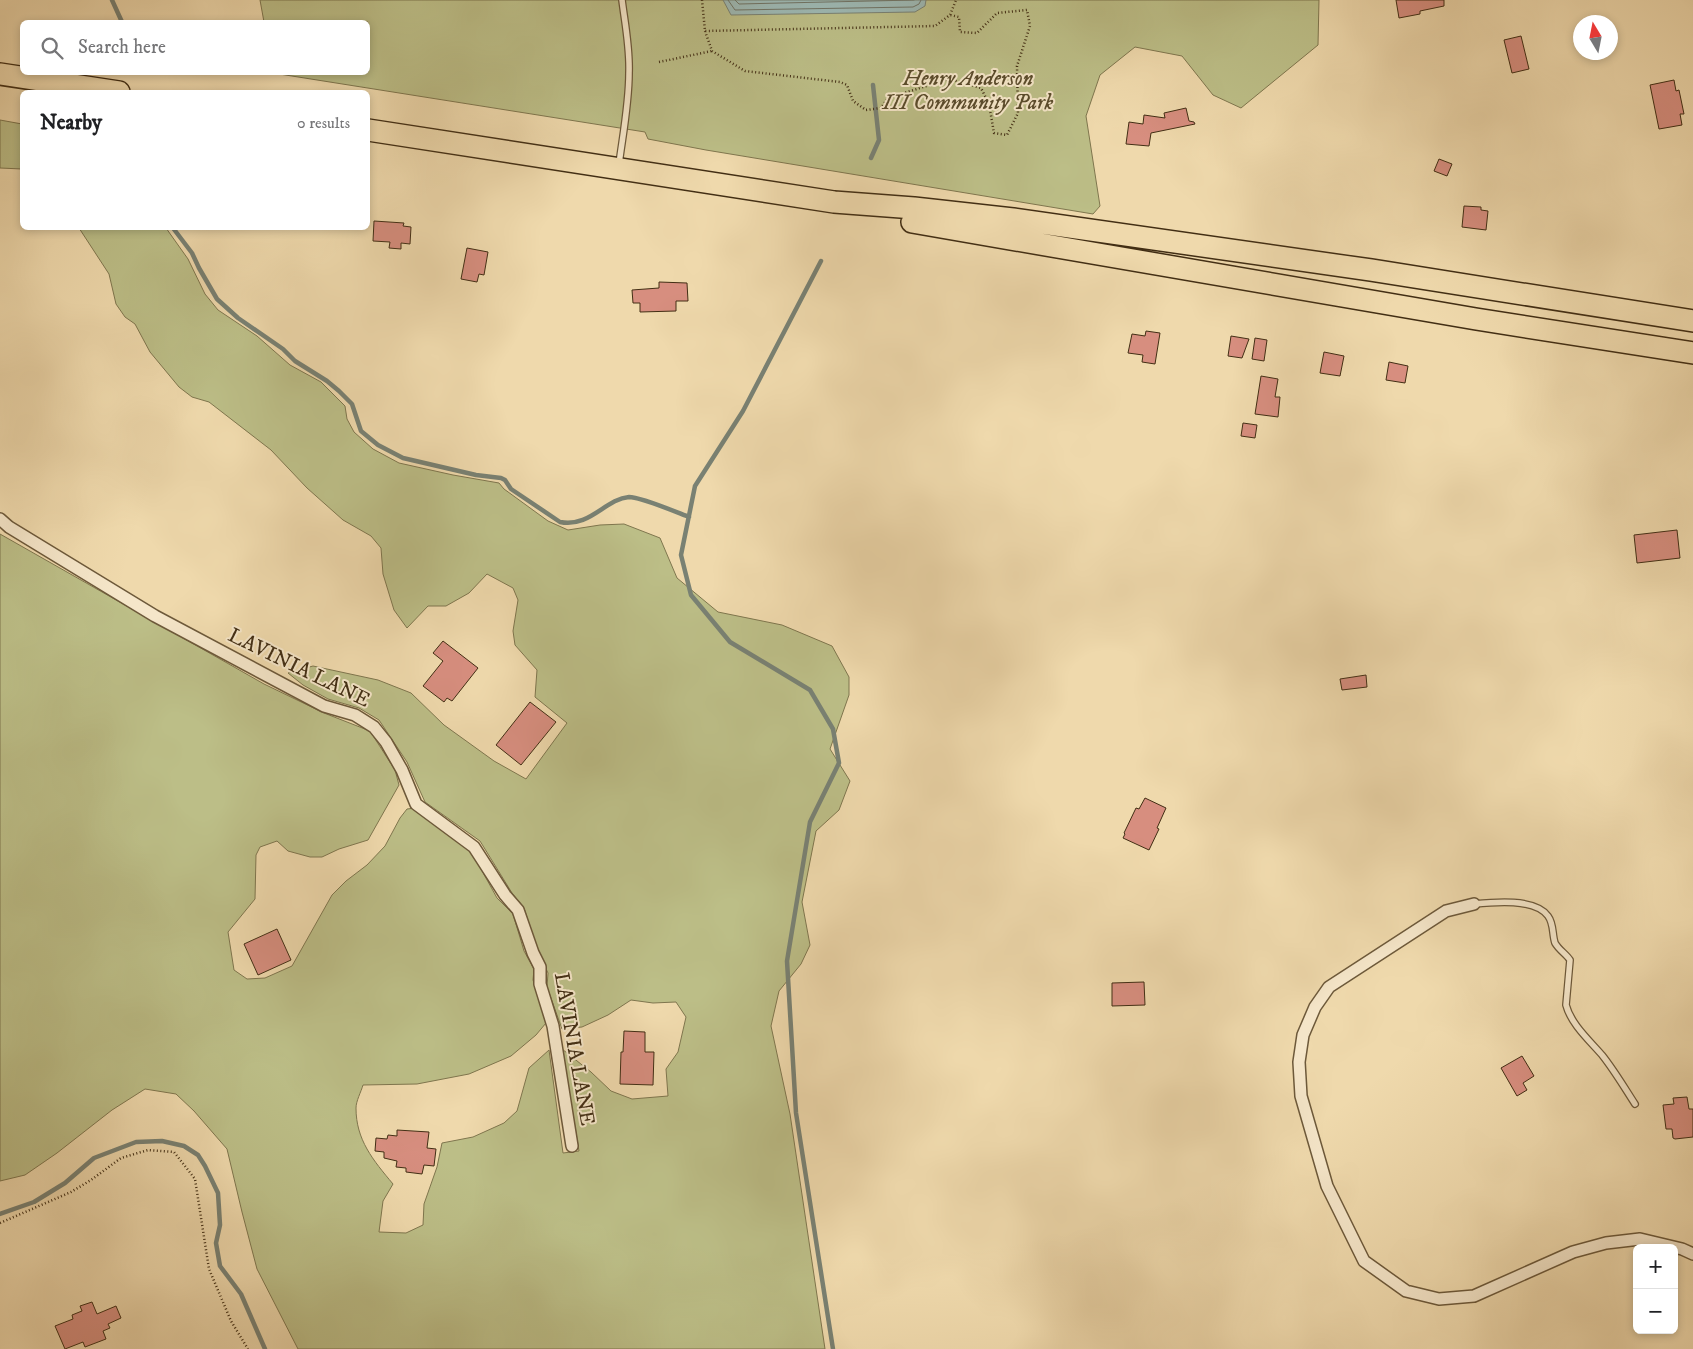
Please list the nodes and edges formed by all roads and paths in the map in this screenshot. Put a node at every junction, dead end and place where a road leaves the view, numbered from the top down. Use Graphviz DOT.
graph roads {
  1 [pos="622,0"];
  2 [pos="702,0"];
  3 [pos="956,0"];
  4 [pos="950,15"];
  5 [pos="705,30"];
  6 [pos="712,51"];
  7 [pos="659,62"];
  8 [pos="0,74"];
  9 [pos="106,90"];
  10 [pos="370,130"];
  11 [pos="619,168"];
  12 [pos="834,202"];
  13 [pos="1693,321"];
  14 [pos="1693,353"];
  15 [pos="0,519"];
  16 [pos="1474,904"];
  17 [pos="1634,1104"];
  18 [pos="572,1146"];
  19 [pos="0,1223"];
  20 [pos="1693,1254"];
  21 [pos="248,1349"];
  1 -- 11 [label="lane"];
  2 -- 5 [label="path"];
  3 -- 4 [label="path"];
  4 -- 5 [label="path"];
  4 -- 6 [label="path"];
  5 -- 6 [label="path"];
  6 -- 7 [label="path"];
  8 -- 9 [label="highway"];
  10 -- 11 [label="highway"];
  11 -- 12 [label="highway"];
  12 -- 13 [label="highway"];
  12 -- 14 [label="highway"];
  15 -- 18 [label="street, LAVINIA LANE"];
  16 -- 17 [label="lane"];
  16 -- 20 [label="street"];
  19 -- 21 [label="path"];
}
